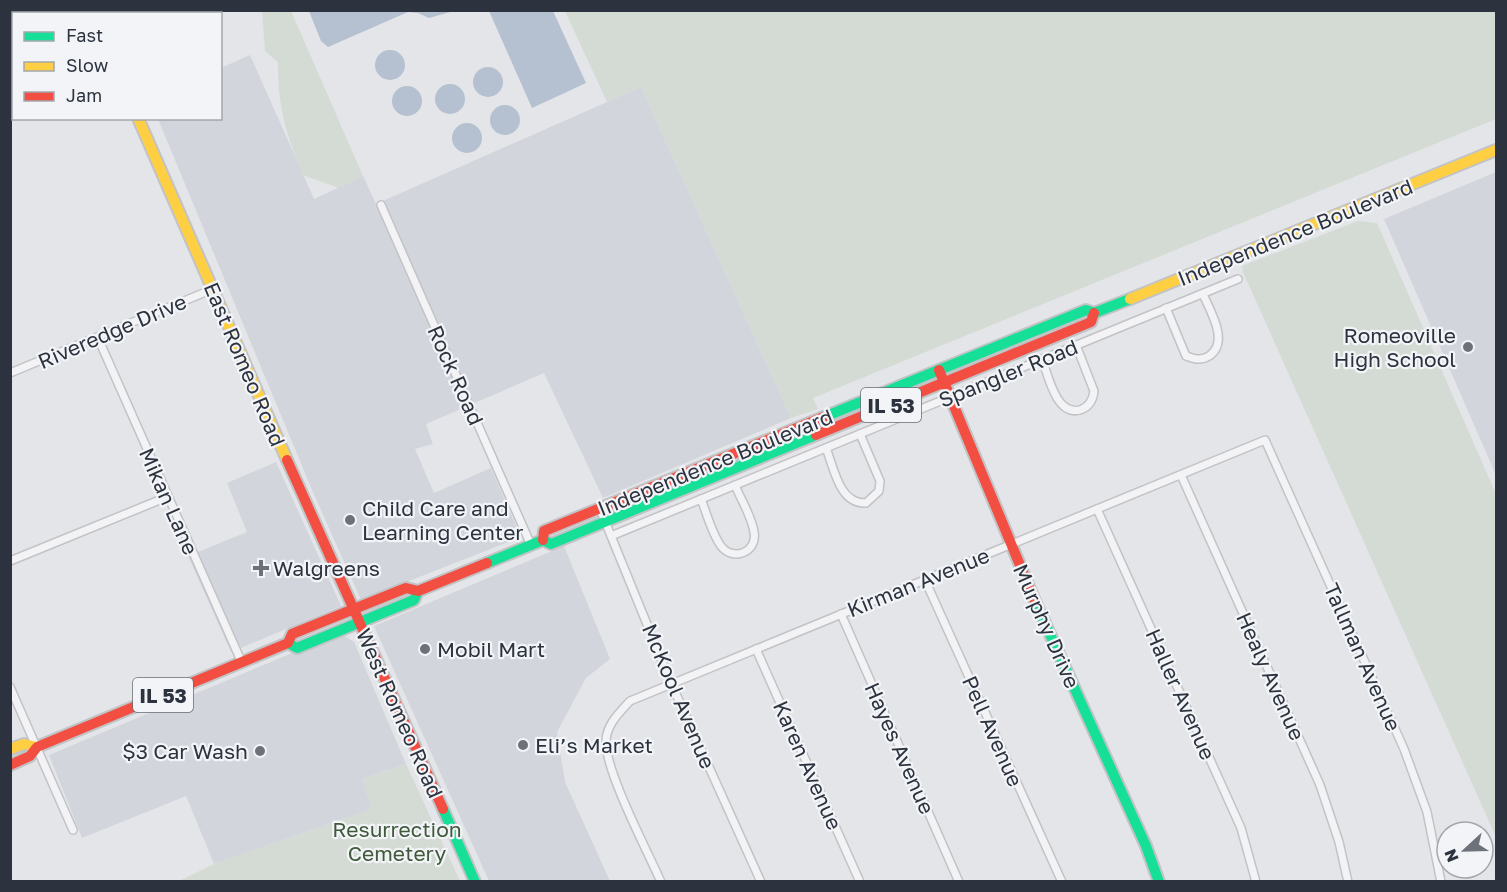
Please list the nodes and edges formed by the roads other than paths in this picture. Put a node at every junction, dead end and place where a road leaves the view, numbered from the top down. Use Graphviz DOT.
graph roads {
  1 [pos="139,120"];
  2 [pos="1497,150"];
  3 [pos="381,204"];
  4 [pos="1238,279"];
  5 [pos="213,289"];
  6 [pos="1203,294"];
  7 [pos="1166,308"];
  8 [pos="1094,314"];
  9 [pos="98,338"];
  10 [pos="1076,345"];
  11 [pos="1042,359"];
  12 [pos="939,370"];
  13 [pos="10,373"];
  14 [pos="944,383"];
  15 [pos="950,397"];
  16 [pos="860,434"];
  17 [pos="1265,440"];
  18 [pos="826,448"];
  19 [pos="1181,475"];
  20 [pos="735,485"];
  21 [pos="167,497"];
  22 [pos="701,499"];
  23 [pos="600,509"];
  24 [pos="1097,509"];
  25 [pos="605,522"];
  26 [pos="611,536"];
  27 [pos="543,540"];
  28 [pos="531,545"];
  29 [pos="1010,545"];
  30 [pos="10,561"];
  31 [pos="925,580"];
  32 [pos="418,591"];
  33 [pos="354,609"];
  34 [pos="841,614"];
  35 [pos="360,622"];
  36 [pos="288,644"];
  37 [pos="756,649"];
  38 [pos="242,663"];
  39 [pos="671,683"];
  40 [pos="10,687"];
  41 [pos="37,747"];
  42 [pos="10,749"];
  43 [pos="10,765"];
  44 [pos="73,830"];
  45 [pos="475,882"];
  46 [pos="661,882"];
  47 [pos="761,882"];
  48 [pos="860,882"];
  49 [pos="959,882"];
  50 [pos="1062,882"];
  51 [pos="1159,882"];
  52 [pos="1256,882"];
  53 [pos="1348,882"];
  54 [pos="1441,882"];
  1 -- 5 [label="main road, East Romeo Road"];
  2 -- 8 [label="main road, Independence Boulevard / IL 53"];
  3 -- 28 [label="street, Rock Road"];
  4 -- 6 [label="street, Spangler Road"];
  5 -- 9 [label="street, Riveredge Drive"];
  5 -- 33 [label="main road, East Romeo Road"];
  6 -- 7 [label="street, Spangler Road"];
  6 -- 7 [label="street"];
  7 -- 10 [label="street, Spangler Road"];
  8 -- 12 [label="main road, Independence Boulevard / IL 53"];
  8 -- 14 [label="main road, Independence Boulevard / IL 53"];
  9 -- 13 [label="street, Riveredge Drive"];
  9 -- 21 [label="street, Mikan Lane"];
  10 -- 11 [label="street, Spangler Road"];
  10 -- 11 [label="street"];
  11 -- 15 [label="street, Spangler Road"];
  12 -- 14 [label="main road, Murphy Drive"];
  12 -- 23 [label="main road, Independence Boulevard / IL 53"];
  14 -- 15 [label="main road, Murphy Drive"];
  14 -- 25 [label="main road, Independence Boulevard / IL 53"];
  15 -- 16 [label="street, Spangler Road"];
  15 -- 29 [label="main road, Murphy Drive"];
  16 -- 18 [label="street, Spangler Road"];
  16 -- 18 [label="street"];
  17 -- 19 [label="street, Kirman Avenue"];
  17 -- 54 [label="street, Tallman Avenue"];
  18 -- 20 [label="street, Spangler Road"];
  19 -- 24 [label="street, Kirman Avenue"];
  19 -- 53 [label="street, Healy Avenue"];
  20 -- 22 [label="street, Spangler Road"];
  20 -- 22 [label="street"];
  21 -- 30 [label="street"];
  21 -- 38 [label="street, Mikan Lane"];
  22 -- 26 [label="street, Spangler Road"];
  23 -- 25 [label="street, McKool Avenue"];
  23 -- 27 [label="main road, Independence Boulevard / IL 53"];
  24 -- 29 [label="street, Kirman Avenue"];
  24 -- 52 [label="street, Haller Avenue"];
  25 -- 26 [label="street, McKool Avenue"];
  25 -- 27 [label="main road, Independence Boulevard / IL 53"];
  26 -- 39 [label="street, McKool Avenue"];
  27 -- 28 [label="main road, Independence Boulevard / IL 53"];
  28 -- 32 [label="main road, Independence Boulevard / IL 53"];
  29 -- 31 [label="street, Kirman Avenue"];
  29 -- 51 [label="main road, Murphy Drive"];
  31 -- 34 [label="street, Kirman Avenue"];
  31 -- 50 [label="street, Pell Avenue"];
  32 -- 33 [label="main road, Independence Boulevard / IL 53"];
  32 -- 35 [label="main road, Independence Boulevard / IL 53"];
  33 -- 35 [label="main road, West Romeo Road"];
  33 -- 36 [label="main road, Independence Boulevard / IL 53"];
  34 -- 37 [label="street, Kirman Avenue"];
  34 -- 49 [label="street, Hayes Avenue"];
  35 -- 36 [label="main road, Independence Boulevard / IL 53"];
  35 -- 45 [label="main road, West Romeo Road"];
  36 -- 38 [label="main road, Independence Boulevard / IL 53"];
  37 -- 39 [label="street, Kirman Avenue"];
  37 -- 48 [label="street, Karen Avenue"];
  38 -- 41 [label="main road, Independence Boulevard / IL 53"];
  39 -- 46 [label="street, Kirman Avenue"];
  39 -- 47 [label="street, McKool Avenue"];
  40 -- 41 [label="street"];
  41 -- 42 [label="main road, Independence Boulevard / IL 53"];
  41 -- 43 [label="main road, Independence Boulevard / IL 53"];
  41 -- 44 [label="street"];
}
